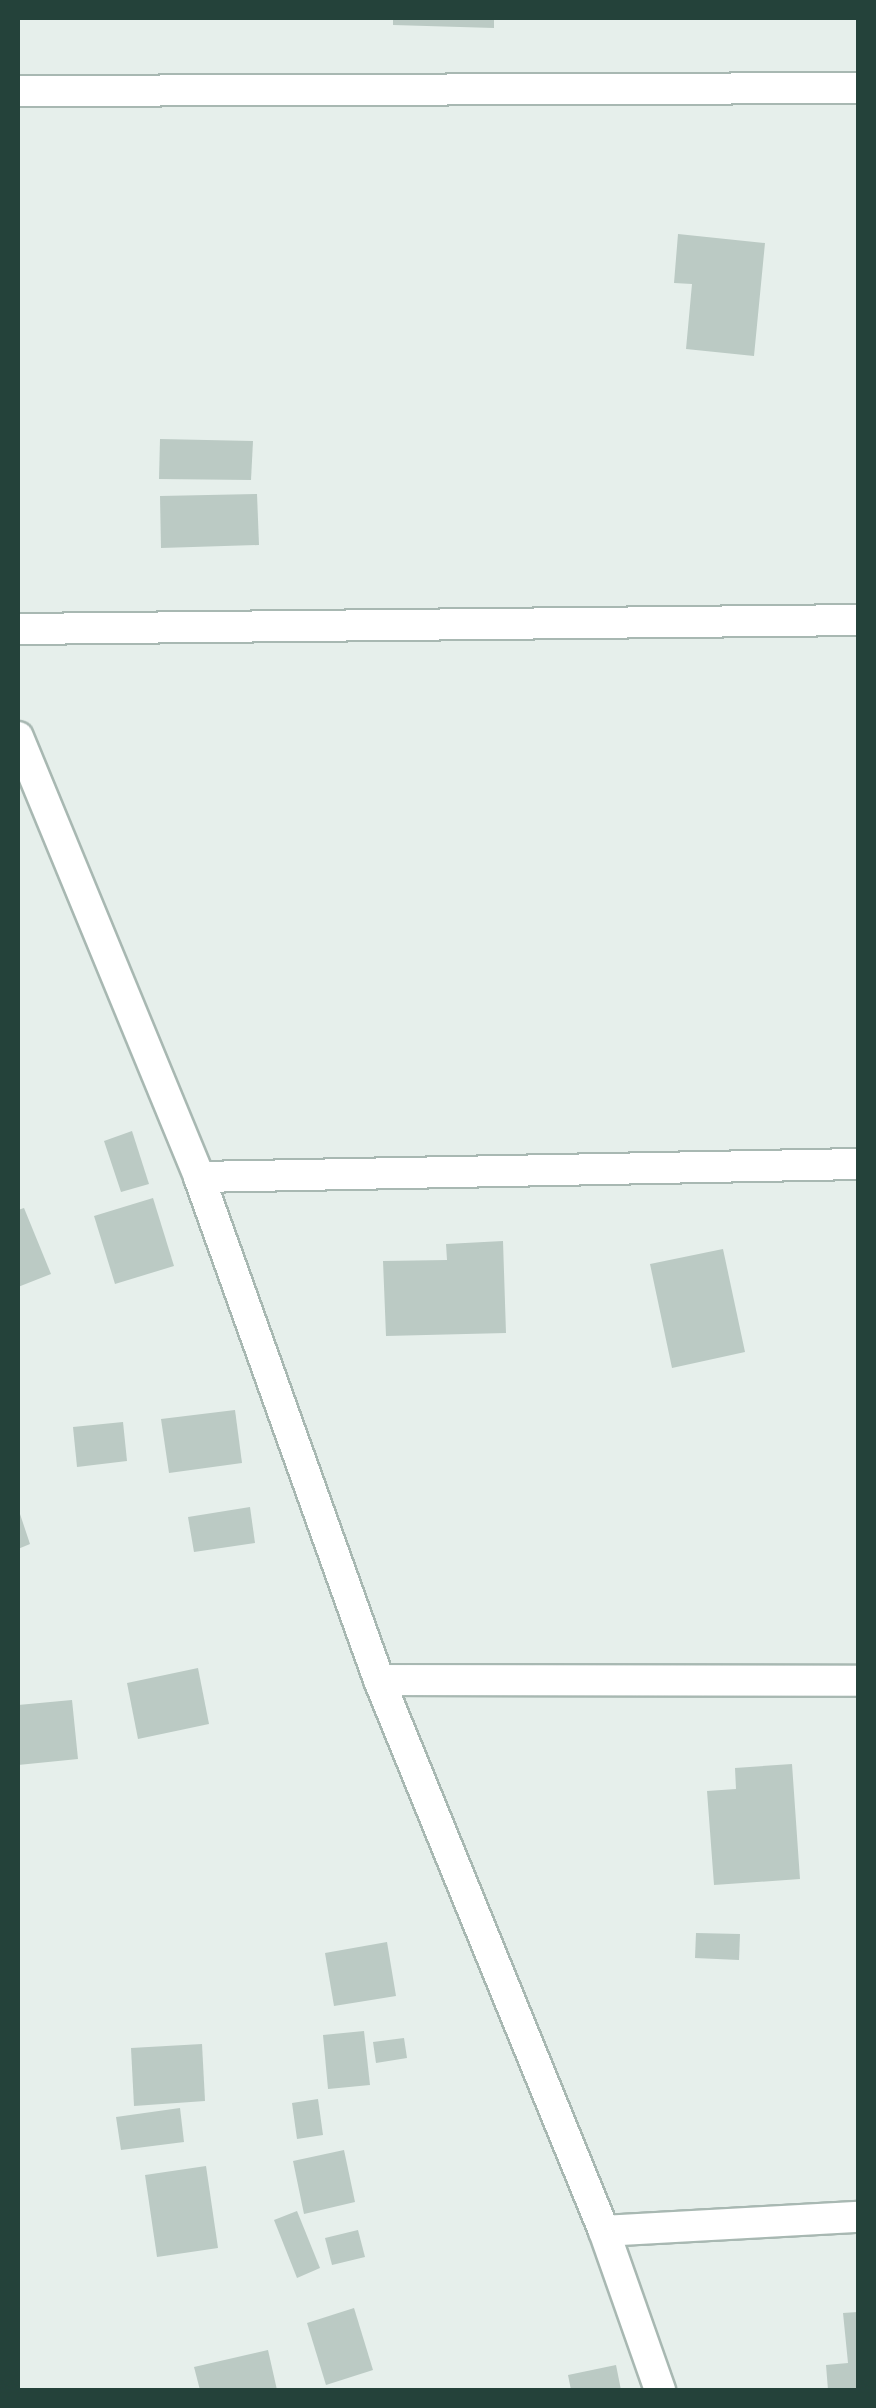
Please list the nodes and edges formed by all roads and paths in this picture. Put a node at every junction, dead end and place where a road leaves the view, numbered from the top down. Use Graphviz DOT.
graph roads {
  1 [pos="858,88"];
  2 [pos="18,91"];
  3 [pos="858,620"];
  4 [pos="18,629"];
  5 [pos="18,737"];
  6 [pos="858,1164"];
  7 [pos="199,1177"];
  8 [pos="380,1680"];
  9 [pos="858,1681"];
  10 [pos="858,2217"];
  11 [pos="604,2231"];
  12 [pos="660,2390"];
  1 -- 2 [label="street"];
  3 -- 4 [label="street"];
  5 -- 7 [label="street"];
  6 -- 7 [label="street"];
  7 -- 8 [label="street"];
  8 -- 9 [label="street"];
  8 -- 11 [label="street"];
  10 -- 11 [label="street"];
  11 -- 12 [label="street"];
}
